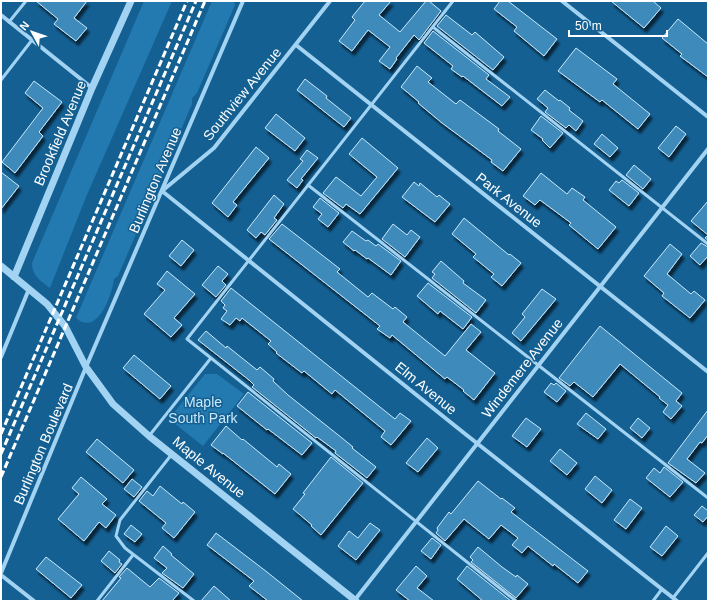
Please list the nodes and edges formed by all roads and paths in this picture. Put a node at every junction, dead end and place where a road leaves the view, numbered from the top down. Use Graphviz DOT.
graph roads {
  1 [pos="26,1"];
  2 [pos="131,1"];
  3 [pos="243,1"];
  4 [pos="330,1"];
  5 [pos="453,1"];
  6 [pos="562,1"];
  7 [pos="1,15"];
  8 [pos="9,22"];
  9 [pos="433,27"];
  10 [pos="32,40"];
  11 [pos="296,45"];
  12 [pos="1,80"];
  13 [pos="92,88"];
  14 [pos="371,104"];
  15 [pos="708,117"];
  16 [pos="708,149"];
  17 [pos="308,185"];
  18 [pos="162,191"];
  19 [pos="662,208"];
  20 [pos="708,244"];
  21 [pos="249,261"];
  22 [pos="1,266"];
  23 [pos="14,276"];
  24 [pos="600,286"];
  25 [pos="29,288"];
  26 [pos="1,357"];
  27 [pos="211,358"];
  28 [pos="539,365"];
  29 [pos="86,368"];
  30 [pos="708,372"];
  31 [pos="150,436"];
  32 [pos="477,443"];
  33 [pos="172,454"];
  34 [pos="708,498"];
  35 [pos="416,522"];
  36 [pos="708,553"];
  37 [pos="134,555"];
  38 [pos="1,574"];
  39 [pos="662,589"];
  40 [pos="673,598"];
  41 [pos="34,601"];
  42 [pos="97,601"];
  43 [pos="194,601"];
  44 [pos="355,601"];
  45 [pos="516,601"];
  46 [pos="653,601"];
  47 [pos="677,601"];
  1 -- 8 [label="lane"];
  2 -- 13 [label="street, Brookfield Avenue"];
  3 -- 18 [label="street, Burlington Avenue"];
  4 -- 11 [label="street, Southview Avenue"];
  5 -- 9 [label="lane"];
  6 -- 15 [label="street"];
  7 -- 8 [label="street"];
  8 -- 10 [label="street"];
  9 -- 14 [label="lane"];
  9 -- 19 [label="lane"];
  10 -- 12 [label="lane"];
  10 -- 13 [label="street"];
  11 -- 14 [label="street, Park Avenue"];
  11 -- 18 [label="street, Southview Avenue"];
  13 -- 23 [label="street, Brookfield Avenue"];
  14 -- 17 [label="lane"];
  14 -- 24 [label="street, Park Avenue"];
  16 -- 19 [label="street, Windemere Avenue"];
  17 -- 21 [label="lane"];
  17 -- 28 [label="lane"];
  18 -- 21 [label="street, Elm Avenue"];
  18 -- 29 [label="street, Burlington Avenue"];
  19 -- 20 [label="lane"];
  19 -- 24 [label="street, Windemere Avenue"];
  21 -- 27 [label="lane"];
  21 -- 32 [label="street, Elm Avenue"];
  22 -- 23 [label="street, Maple Avenue"];
  23 -- 25 [label="street, Maple Avenue"];
  24 -- 28 [label="street, Windemere Avenue"];
  24 -- 30 [label="street, Park Avenue"];
  25 -- 26 [label="street"];
  25 -- 29 [label="street, Maple Avenue"];
  27 -- 31 [label="lane"];
  27 -- 35 [label="lane"];
  28 -- 32 [label="street, Windemere Avenue"];
  28 -- 34 [label="lane"];
  29 -- 31 [label="street, Maple Avenue"];
  29 -- 38 [label="street, Burlington Boulevard"];
  31 -- 33 [label="street, Maple Avenue"];
  32 -- 35 [label="street, Windemere Avenue"];
  32 -- 39 [label="street, Elm Avenue"];
  33 -- 37 [label="lane"];
  33 -- 44 [label="street, Maple Avenue"];
  35 -- 44 [label="street, Windemere Avenue"];
  35 -- 45 [label="lane"];
  36 -- 40 [label="lane"];
  37 -- 42 [label="lane"];
  37 -- 43 [label="lane"];
  38 -- 41 [label="street"];
  39 -- 40 [label="street, Elm Avenue"];
  39 -- 46 [label="lane"];
  40 -- 47 [label="street, Elm Avenue"];
}
